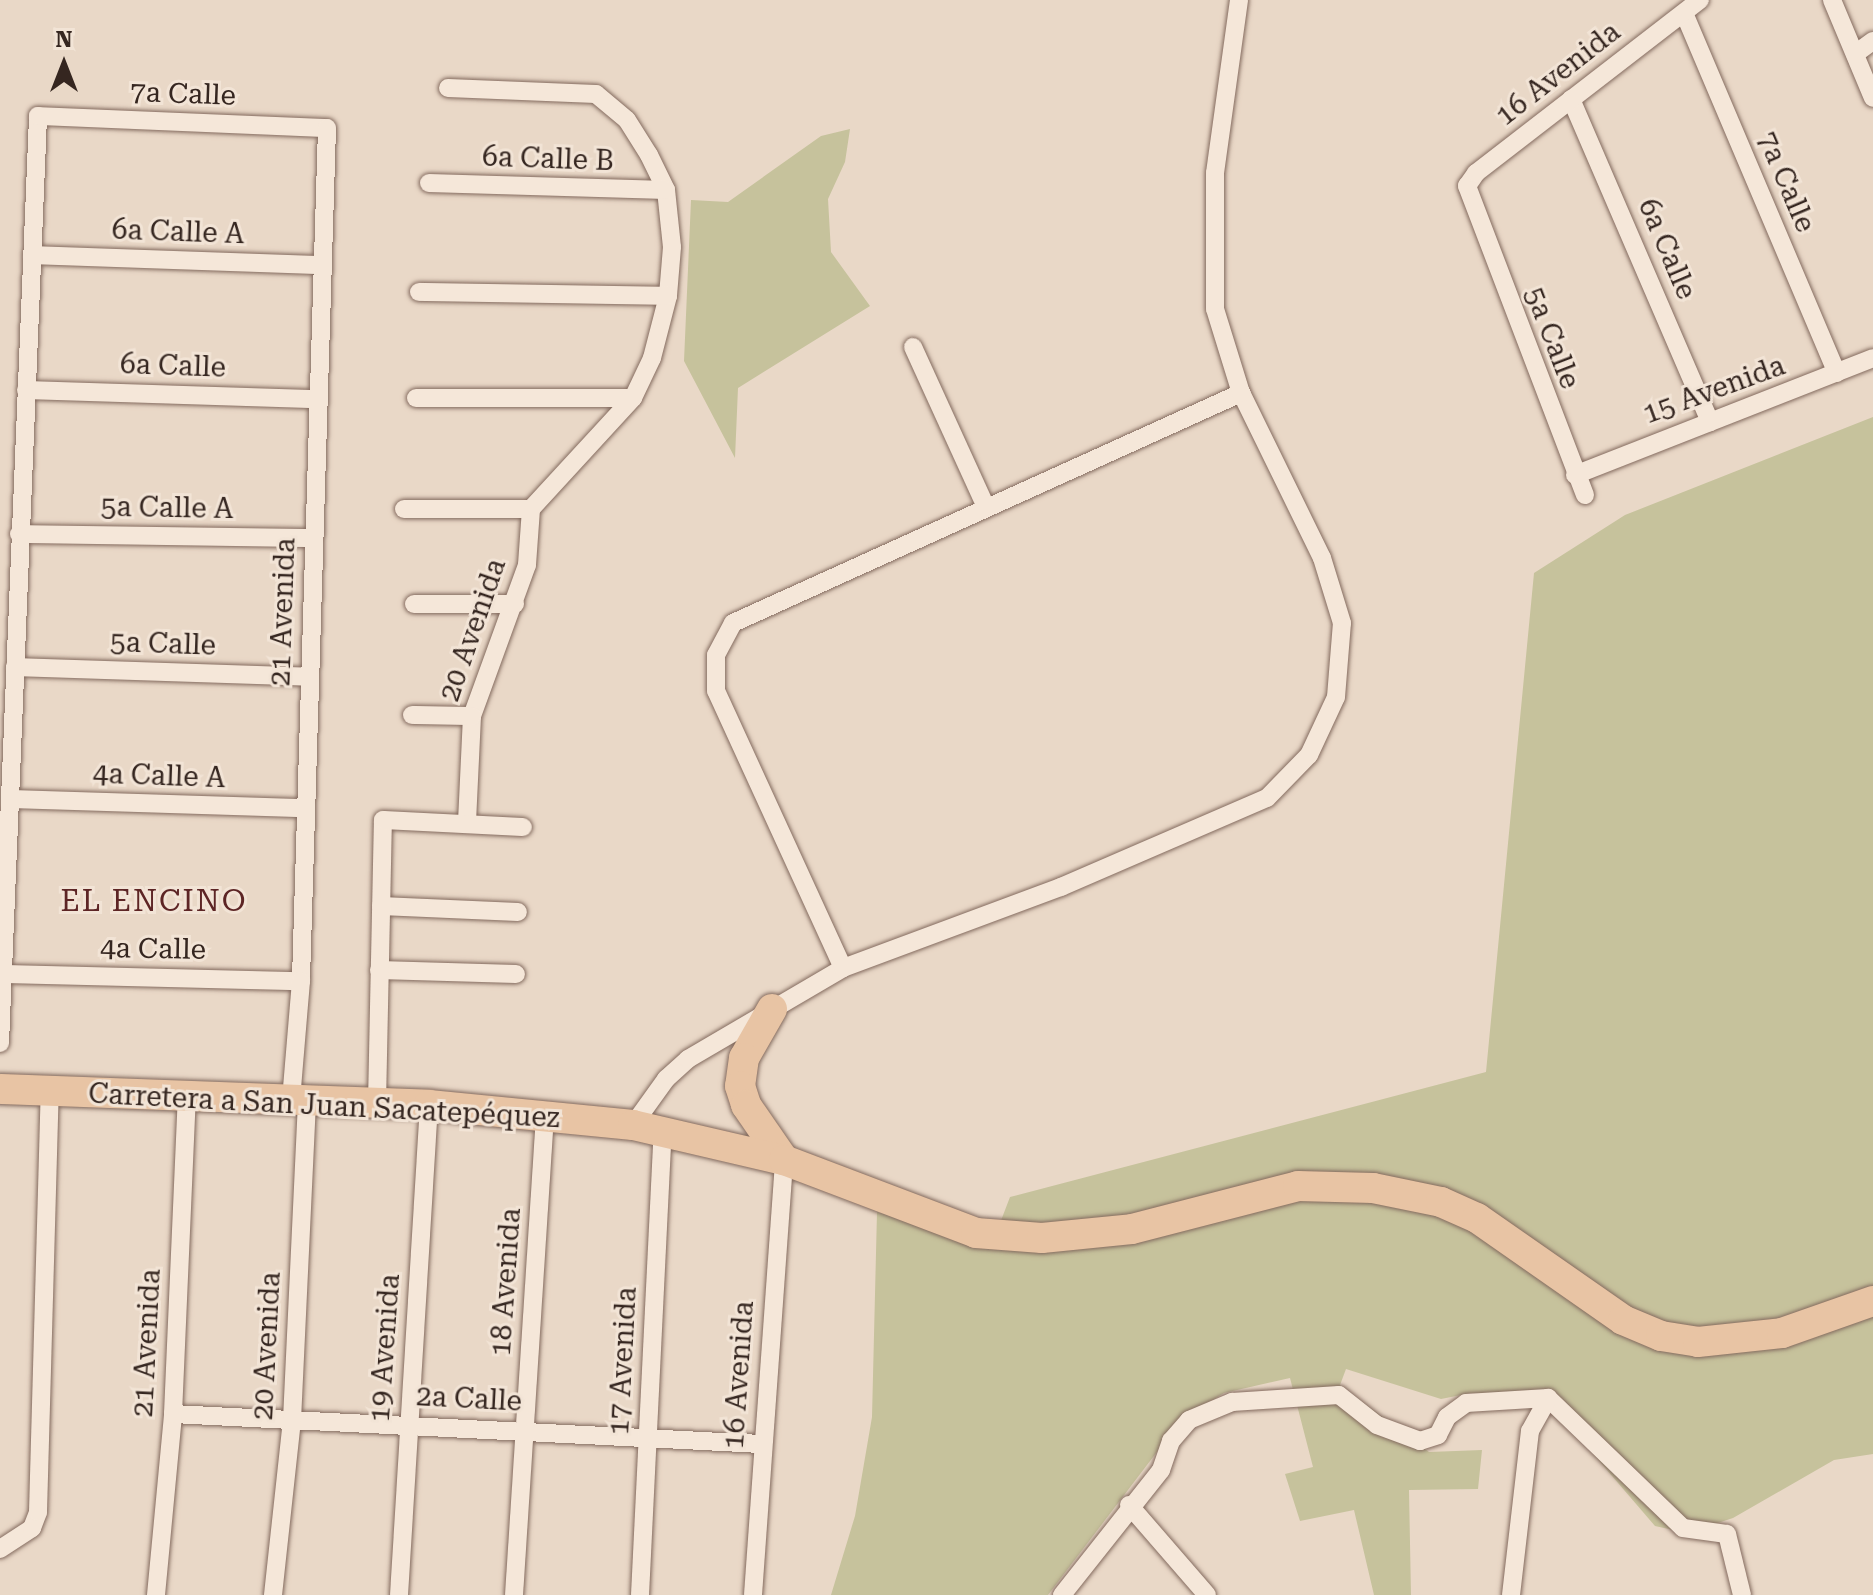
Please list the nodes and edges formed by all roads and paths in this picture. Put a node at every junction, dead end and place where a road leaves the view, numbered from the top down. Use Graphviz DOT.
graph roads {
  1 [pos="1239,0"];
  2 [pos="1700,0"];
  3 [pos="1832,0"];
  4 [pos="1684,13"];
  5 [pos="1873,41"];
  6 [pos="1855,54"];
  7 [pos="448,88"];
  8 [pos="1873,98"];
  9 [pos="1571,99"];
  10 [pos="327,128"];
  11 [pos="429,183"];
  12 [pos="666,190"];
  13 [pos="1469,202"];
  14 [pos="32,255"];
  15 [pos="322,265"];
  16 [pos="419,292"];
  17 [pos="668,296"];
  18 [pos="913,347"];
  19 [pos="1873,358"];
  20 [pos="1837,373"];
  21 [pos="26,390"];
  22 [pos="1241,393"];
  23 [pos="416,398"];
  24 [pos="633,398"];
  25 [pos="318,399"];
  26 [pos="1710,422"];
  27 [pos="1575,475"];
  28 [pos="1585,495"];
  29 [pos="986,507"];
  30 [pos="404,509"];
  31 [pos="531,509"];
  32 [pos="19,534"];
  33 [pos="313,538"];
  34 [pos="414,604"];
  35 [pos="515,604"];
  36 [pos="15,667"];
  37 [pos="309,677"];
  38 [pos="412,715"];
  39 [pos="472,716"];
  40 [pos="12,799"];
  41 [pos="304,808"];
  42 [pos="467,824"];
  43 [pos="523,827"];
  44 [pos="381,906"];
  45 [pos="518,912"];
  46 [pos="843,968"];
  47 [pos="379,970"];
  48 [pos="4,974"];
  49 [pos="516,974"];
  50 [pos="301,981"];
  51 [pos="772,1009"];
  52 [pos="0,1043"];
  53 [pos="0,1089"];
  54 [pos="50,1091"];
  55 [pos="187,1094"];
  56 [pos="299,1099"];
  57 [pos="377,1103"];
  58 [pos="429,1105"];
  59 [pos="545,1117"];
  60 [pos="648,1128"];
  61 [pos="784,1160"];
  62 [pos="1873,1301"];
  63 [pos="1548,1398"];
  64 [pos="173,1414"];
  65 [pos="292,1420"];
  66 [pos="408,1423"];
  67 [pos="525,1430"];
  68 [pos="647,1438"];
  69 [pos="762,1444"];
  70 [pos="1129,1505"];
  71 [pos="0,1549"];
  72 [pos="156,1595"];
  73 [pos="273,1595"];
  74 [pos="399,1595"];
  75 [pos="514,1595"];
  76 [pos="640,1595"];
  77 [pos="753,1595"];
  78 [pos="1062,1595"];
  79 [pos="1207,1595"];
  80 [pos="1511,1595"];
  81 [pos="1742,1595"];
  1 -- 22 [label="street"];
  2 -- 4 [label="street, 16 Avenida"];
  3 -- 6 [label="street"];
  4 -- 9 [label="street, 16 Avenida"];
  4 -- 20 [label="street, 7a Calle"];
  5 -- 6 [label="street"];
  6 -- 8 [label="street"];
  7 -- 12 [label="street"];
  9 -- 13 [label="street, 16 Avenida"];
  9 -- 26 [label="street, 6a Calle"];
  10 -- 14 [label="street, 7a Calle"];
  10 -- 15 [label="street, 21 Avenida"];
  11 -- 12 [label="street, 6a Calle B"];
  12 -- 17 [label="street"];
  13 -- 27 [label="street, 5a Calle"];
  14 -- 15 [label="street, 6a Calle A"];
  14 -- 21 [label="street"];
  15 -- 25 [label="street, 21 Avenida"];
  16 -- 17 [label="street"];
  17 -- 24 [label="street"];
  18 -- 29 [label="street"];
  19 -- 20 [label="street, 15 Avenida"];
  20 -- 26 [label="street, 15 Avenida"];
  21 -- 25 [label="street, 6a Calle"];
  21 -- 32 [label="street"];
  22 -- 29 [label="street"];
  22 -- 46 [label="street"];
  23 -- 24 [label="street"];
  24 -- 31 [label="street"];
  25 -- 33 [label="street, 21 Avenida"];
  26 -- 27 [label="street, 15 Avenida"];
  27 -- 28 [label="street, 5a Calle"];
  29 -- 46 [label="street"];
  30 -- 31 [label="street"];
  31 -- 35 [label="street, 20 Avenida"];
  32 -- 33 [label="street, 5a Calle A"];
  32 -- 36 [label="street"];
  33 -- 37 [label="street, 21 Avenida"];
  34 -- 35 [label="street"];
  35 -- 39 [label="street, 20 Avenida"];
  36 -- 37 [label="street, 5a Calle"];
  36 -- 40 [label="street"];
  37 -- 41 [label="street, 21 Avenida"];
  38 -- 39 [label="street"];
  39 -- 42 [label="street, 20 Avenida"];
  40 -- 41 [label="street, 4a Calle A"];
  40 -- 48 [label="street"];
  41 -- 50 [label="street, 21 Avenida"];
  42 -- 43 [label="street"];
  42 -- 44 [label="street"];
  44 -- 45 [label="street"];
  44 -- 47 [label="street"];
  46 -- 51 [label="street"];
  47 -- 49 [label="street"];
  47 -- 57 [label="street"];
  48 -- 50 [label="street, 4a Calle"];
  48 -- 52 [label="street"];
  50 -- 56 [label="street, 21 Avenida"];
  51 -- 60 [label="street"];
  51 -- 61 [label="main road"];
  53 -- 54 [label="main road, Carretera a San Juan Sacatepéquez"];
  54 -- 55 [label="main road, Carretera a San Juan Sacatepéquez"];
  54 -- 71 [label="street"];
  55 -- 56 [label="main road, Carretera a San Juan Sacatepéquez"];
  55 -- 64 [label="street, 21 Avenida"];
  56 -- 57 [label="main road, Carretera a San Juan Sacatepéquez"];
  56 -- 65 [label="street, 20 Avenida"];
  57 -- 58 [label="main road, Carretera a San Juan Sacatepéquez"];
  58 -- 59 [label="main road, Carretera a San Juan Sacatepéquez"];
  58 -- 66 [label="street, 19 Avenida"];
  59 -- 60 [label="main road, Carretera a San Juan Sacatepéquez"];
  59 -- 67 [label="street, 18 Avenida"];
  60 -- 61 [label="main road, Carretera a San Juan Sacatepéquez"];
  60 -- 68 [label="street, 17 Avenida"];
  61 -- 62 [label="main road, Carretera a San Juan Sacatepéquez"];
  61 -- 69 [label="street, 16 Avenida"];
  63 -- 70 [label="street"];
  63 -- 80 [label="street"];
  63 -- 81 [label="street"];
  64 -- 65 [label="street, 2a Calle"];
  64 -- 72 [label="street, 21 Avenida"];
  65 -- 66 [label="street, 2a Calle"];
  65 -- 73 [label="street, 20 Avenida"];
  66 -- 67 [label="street, 2a Calle"];
  66 -- 74 [label="street, 19 Avenida"];
  67 -- 68 [label="street, 2a Calle"];
  67 -- 75 [label="street, 18 Avenida"];
  68 -- 69 [label="street, 2a Calle"];
  68 -- 76 [label="street, 17 Avenida"];
  69 -- 77 [label="street, 16 Avenida"];
  70 -- 78 [label="street"];
  70 -- 79 [label="street"];
}
